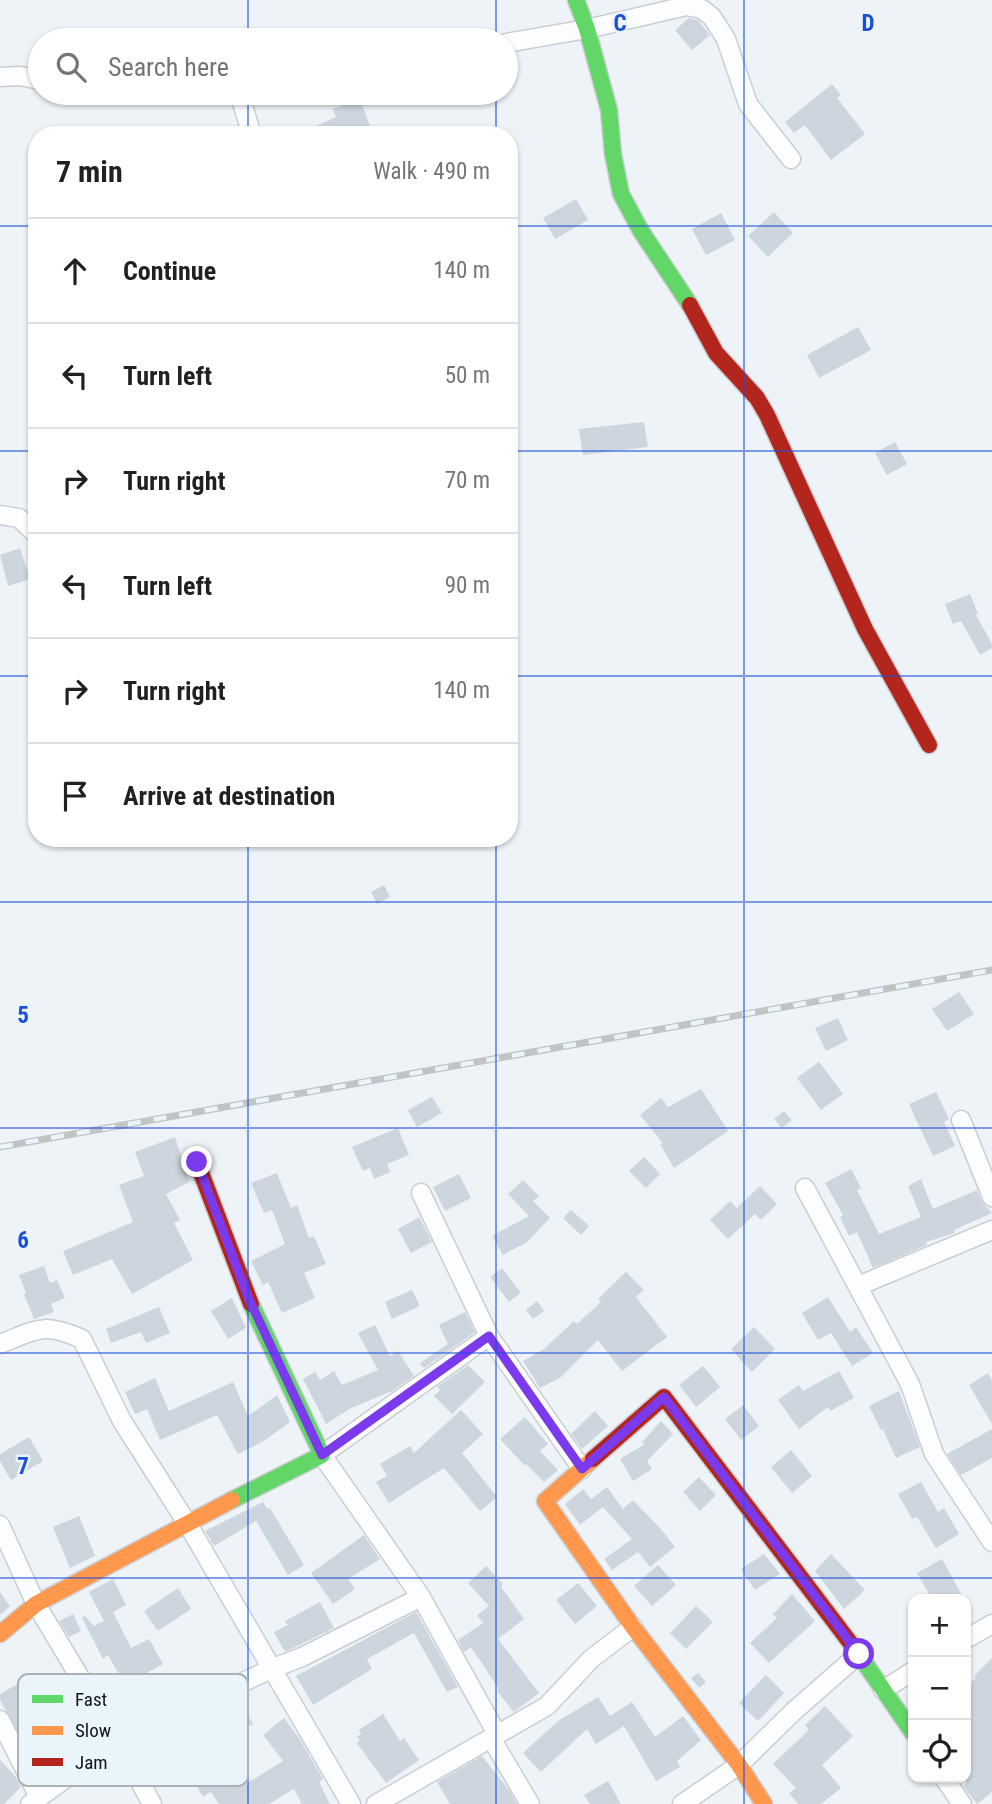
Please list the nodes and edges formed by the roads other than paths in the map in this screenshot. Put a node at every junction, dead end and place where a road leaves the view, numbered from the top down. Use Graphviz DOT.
graph roads {
  1 [pos="576,0"];
  2 [pos="587,29"];
  3 [pos="518,41"];
  4 [pos="0,77"];
  5 [pos="28,78"];
  6 [pos="243,105"];
  7 [pos="249,126"];
  8 [pos="791,159"];
  9 [pos="0,515"];
  10 [pos="28,526"];
  11 [pos="929,746"];
  12 [pos="961,1120"];
  13 [pos="197,1162"];
  14 [pos="805,1188"];
  15 [pos="421,1193"];
  16 [pos="992,1197"];
  17 [pos="992,1230"];
  18 [pos="858,1286"];
  19 [pos="489,1336"];
  20 [pos="0,1344"];
  21 [pos="322,1455"];
  22 [pos="582,1469"];
  23 [pos="187,1522"];
  24 [pos="0,1525"];
  25 [pos="992,1542"];
  26 [pos="421,1597"];
  27 [pos="36,1604"];
  28 [pos="992,1624"];
  29 [pos="633,1627"];
  30 [pos="0,1634"];
  31 [pos="971,1636"];
  32 [pos="859,1654"];
  33 [pos="271,1669"];
  34 [pos="78,1674"];
  35 [pos="908,1674"];
  36 [pos="248,1680"];
  37 [pos="883,1690"];
  38 [pos="0,1720"];
  39 [pos="908,1726"];
  40 [pos="494,1736"];
  41 [pos="18,1763"];
  42 [pos="739,1765"];
  43 [pos="947,1783"];
  44 [pos="55,1786"];
  45 [pos="142,1786"];
  46 [pos="34,1801"];
  47 [pos="152,1804"];
  48 [pos="351,1804"];
  49 [pos="376,1804"];
  50 [pos="530,1804"];
  51 [pos="682,1804"];
  52 [pos="764,1804"];
  53 [pos="962,1804"];
  1 -- 2 [label="street"];
  2 -- 3 [label="street"];
  2 -- 8 [label="street"];
  2 -- 11 [label="street"];
  4 -- 5 [label="street"];
  6 -- 7 [label="street"];
  9 -- 10 [label="street"];
  12 -- 16 [label="street"];
  13 -- 21 [label="street"];
  14 -- 18 [label="street"];
  15 -- 19 [label="street"];
  17 -- 18 [label="street"];
  18 -- 25 [label="street"];
  19 -- 21 [label="street"];
  19 -- 22 [label="street"];
  20 -- 23 [label="street"];
  21 -- 23 [label="street"];
  21 -- 26 [label="street"];
  22 -- 29 [label="street"];
  22 -- 32 [label="street"];
  23 -- 27 [label="street"];
  23 -- 33 [label="street"];
  24 -- 27 [label="street"];
  26 -- 33 [label="street"];
  26 -- 40 [label="street"];
  27 -- 30 [label="street"];
  27 -- 34 [label="street"];
  28 -- 31 [label="street"];
  29 -- 40 [label="street"];
  29 -- 42 [label="street"];
  32 -- 37 [label="street"];
  32 -- 42 [label="street"];
  33 -- 36 [label="street"];
  33 -- 48 [label="street"];
  35 -- 37 [label="street"];
  37 -- 39 [label="street"];
  38 -- 41 [label="street"];
  40 -- 49 [label="street"];
  40 -- 50 [label="street"];
  42 -- 51 [label="street"];
  42 -- 52 [label="street"];
  43 -- 53 [label="street"];
  44 -- 46 [label="street"];
  45 -- 47 [label="street"];
}
